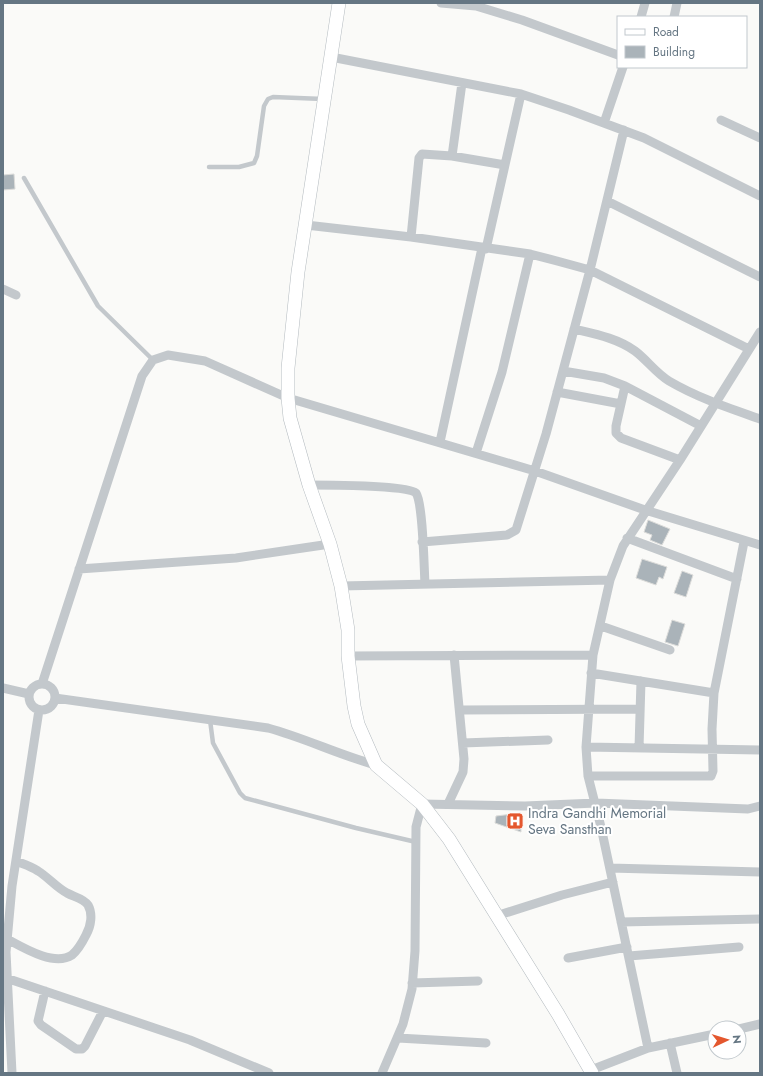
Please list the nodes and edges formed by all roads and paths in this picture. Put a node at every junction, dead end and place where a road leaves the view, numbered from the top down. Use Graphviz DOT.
graph roads {
  1 [pos="339,3"];
  2 [pos="441,3"];
  3 [pos="645,3"];
  4 [pos="677,3"];
  5 [pos="641,16"];
  6 [pos="674,16"];
  7 [pos="617,55"];
  8 [pos="331,57"];
  9 [pos="623,68"];
  10 [pos="462,83"];
  11 [pos="521,94"];
  12 [pos="324,99"];
  13 [pos="721,120"];
  14 [pos="604,123"];
  15 [pos="624,130"];
  16 [pos="760,138"];
  17 [pos="452,156"];
  18 [pos="505,165"];
  19 [pos="210,167"];
  20 [pos="24,178"];
  21 [pos="760,196"];
  22 [pos="607,201"];
  23 [pos="306,225"];
  24 [pos="411,237"];
  25 [pos="484,248"];
  26 [pos="530,254"];
  27 [pos="590,270"];
  28 [pos="760,277"];
  29 [pos="3,289"];
  30 [pos="16,295"];
  31 [pos="574,329"];
  32 [pos="760,332"];
  33 [pos="753,347"];
  34 [pos="153,360"];
  35 [pos="563,371"];
  36 [pos="625,386"];
  37 [pos="557,392"];
  38 [pos="288,398"];
  39 [pos="621,404"];
  40 [pos="716,404"];
  41 [pos="760,419"];
  42 [pos="701,426"];
  43 [pos="440,442"];
  44 [pos="476,453"];
  45 [pos="680,460"];
  46 [pos="535,471"];
  47 [pos="309,485"];
  48 [pos="645,510"];
  49 [pos="627,538"];
  50 [pos="422,542"];
  51 [pos="744,542"];
  52 [pos="330,544"];
  53 [pos="760,546"];
  54 [pos="79,569"];
  55 [pos="737,579"];
  56 [pos="610,580"];
  57 [pos="425,584"];
  58 [pos="341,586"];
  59 [pos="601,626"];
  60 [pos="670,650"];
  61 [pos="593,654"];
  62 [pos="454,655"];
  63 [pos="348,656"];
  64 [pos="591,673"];
  65 [pos="641,681"];
  66 [pos="42,684"];
  67 [pos="3,688"];
  68 [pos="714,693"];
  69 [pos="29,694"];
  70 [pos="55,698"];
  71 [pos="589,708"];
  72 [pos="640,709"];
  73 [pos="39,710"];
  74 [pos="461,710"];
  75 [pos="210,720"];
  76 [pos="548,740"];
  77 [pos="463,743"];
  78 [pos="586,747"];
  79 [pos="639,748"];
  80 [pos="713,750"];
  81 [pos="760,750"];
  82 [pos="376,765"];
  83 [pos="588,776"];
  84 [pos="596,803"];
  85 [pos="422,804"];
  86 [pos="448,804"];
  87 [pos="760,806"];
  88 [pos="416,842"];
  89 [pos="16,861"];
  90 [pos="610,868"];
  91 [pos="760,872"];
  92 [pos="613,882"];
  93 [pos="496,916"];
  94 [pos="760,919"];
  95 [pos="621,922"];
  96 [pos="7,938"];
  97 [pos="739,947"];
  98 [pos="628,951"];
  99 [pos="568,958"];
  100 [pos="6,978"];
  101 [pos="478,981"];
  102 [pos="412,983"];
  103 [pos="44,991"];
  104 [pos="103,1011"];
  105 [pos="760,1024"];
  106 [pos="747,1027"];
  107 [pos="707,1036"];
  108 [pos="398,1038"];
  109 [pos="486,1043"];
  110 [pos="670,1043"];
  111 [pos="648,1048"];
  112 [pos="592,1072"];
  113 [pos="12,1073"];
  114 [pos="269,1073"];
  115 [pos="382,1073"];
  116 [pos="677,1073"];
  1 -- 8 [label="street"];
  2 -- 7 [label="street"];
  3 -- 5 [label="street"];
  4 -- 6 [label="street"];
  8 -- 10 [label="street"];
  8 -- 12 [label="street"];
  9 -- 14 [label="street"];
  10 -- 11 [label="street"];
  10 -- 17 [label="street"];
  11 -- 14 [label="street"];
  11 -- 18 [label="street"];
  12 -- 19 [label="lane"];
  12 -- 23 [label="street"];
  13 -- 16 [label="street"];
  14 -- 15 [label="street"];
  15 -- 21 [label="street"];
  15 -- 22 [label="street"];
  17 -- 18 [label="street"];
  17 -- 24 [label="street"];
  18 -- 25 [label="street"];
  20 -- 34 [label="lane"];
  22 -- 27 [label="street"];
  22 -- 28 [label="street"];
  23 -- 24 [label="street"];
  23 -- 38 [label="street"];
  24 -- 25 [label="street"];
  25 -- 26 [label="street"];
  25 -- 43 [label="street"];
  26 -- 27 [label="street"];
  26 -- 44 [label="street"];
  27 -- 31 [label="street"];
  27 -- 33 [label="street"];
  29 -- 30 [label="street"];
  31 -- 35 [label="street"];
  31 -- 40 [label="street"];
  32 -- 33 [label="street"];
  33 -- 40 [label="street"];
  34 -- 38 [label="street"];
  34 -- 54 [label="street"];
  35 -- 36 [label="street"];
  35 -- 37 [label="street"];
  36 -- 39 [label="street"];
  36 -- 42 [label="street"];
  37 -- 39 [label="street"];
  37 -- 46 [label="street"];
  38 -- 43 [label="street"];
  38 -- 47 [label="street"];
  39 -- 45 [label="street"];
  40 -- 41 [label="street"];
  40 -- 42 [label="street"];
  42 -- 45 [label="street"];
  43 -- 44 [label="street"];
  44 -- 46 [label="street"];
  45 -- 48 [label="street"];
  46 -- 48 [label="street"];
  46 -- 50 [label="street"];
  47 -- 50 [label="street"];
  47 -- 52 [label="street"];
  48 -- 49 [label="street"];
  48 -- 51 [label="street"];
  49 -- 55 [label="street"];
  49 -- 56 [label="street"];
  50 -- 57 [label="street"];
  51 -- 53 [label="street"];
  51 -- 55 [label="street"];
  52 -- 54 [label="street"];
  52 -- 58 [label="street"];
  54 -- 66 [label="street"];
  55 -- 68 [label="street"];
  56 -- 57 [label="street"];
  56 -- 59 [label="street"];
  57 -- 58 [label="street"];
  58 -- 63 [label="street"];
  59 -- 60 [label="street"];
  59 -- 61 [label="street"];
  61 -- 62 [label="street"];
  61 -- 64 [label="street"];
  62 -- 63 [label="street"];
  62 -- 74 [label="street"];
  63 -- 82 [label="street"];
  64 -- 65 [label="street"];
  64 -- 71 [label="street"];
  65 -- 68 [label="street"];
  65 -- 72 [label="street"];
  66 -- 69 [label="street"];
  66 -- 70 [label="street"];
  67 -- 69 [label="street"];
  68 -- 80 [label="street"];
  69 -- 73 [label="street"];
  70 -- 73 [label="street"];
  70 -- 75 [label="street"];
  71 -- 72 [label="street"];
  71 -- 74 [label="street"];
  71 -- 78 [label="street"];
  72 -- 79 [label="street"];
  73 -- 89 [label="street"];
  74 -- 77 [label="street"];
  75 -- 82 [label="street"];
  75 -- 88 [label="lane"];
  76 -- 77 [label="street"];
  77 -- 86 [label="street"];
  78 -- 79 [label="street"];
  78 -- 83 [label="street"];
  79 -- 80 [label="street"];
  80 -- 81 [label="street"];
  80 -- 83 [label="street"];
  82 -- 85 [label="street"];
  83 -- 84 [label="street"];
  84 -- 86 [label="street"];
  84 -- 87 [label="street"];
  84 -- 90 [label="street"];
  85 -- 86 [label="street"];
  85 -- 88 [label="street"];
  85 -- 93 [label="street"];
  88 -- 102 [label="street"];
  89 -- 96 [label="street"];
  89 -- 96 [label="street"];
  90 -- 91 [label="street"];
  90 -- 92 [label="street"];
  92 -- 93 [label="street"];
  92 -- 95 [label="street"];
  93 -- 112 [label="street"];
  94 -- 95 [label="street"];
  95 -- 98 [label="street"];
  96 -- 100 [label="street"];
  97 -- 98 [label="street"];
  98 -- 99 [label="street"];
  98 -- 111 [label="street"];
  100 -- 103 [label="street"];
  100 -- 113 [label="street"];
  101 -- 102 [label="street"];
  102 -- 108 [label="street"];
  103 -- 104 [label="street"];
  103 -- 104 [label="street"];
  104 -- 114 [label="street"];
  105 -- 106 [label="street"];
  107 -- 110 [label="street"];
  108 -- 109 [label="street"];
  108 -- 115 [label="street"];
  110 -- 111 [label="street"];
  110 -- 116 [label="street"];
  111 -- 112 [label="street"];
}
